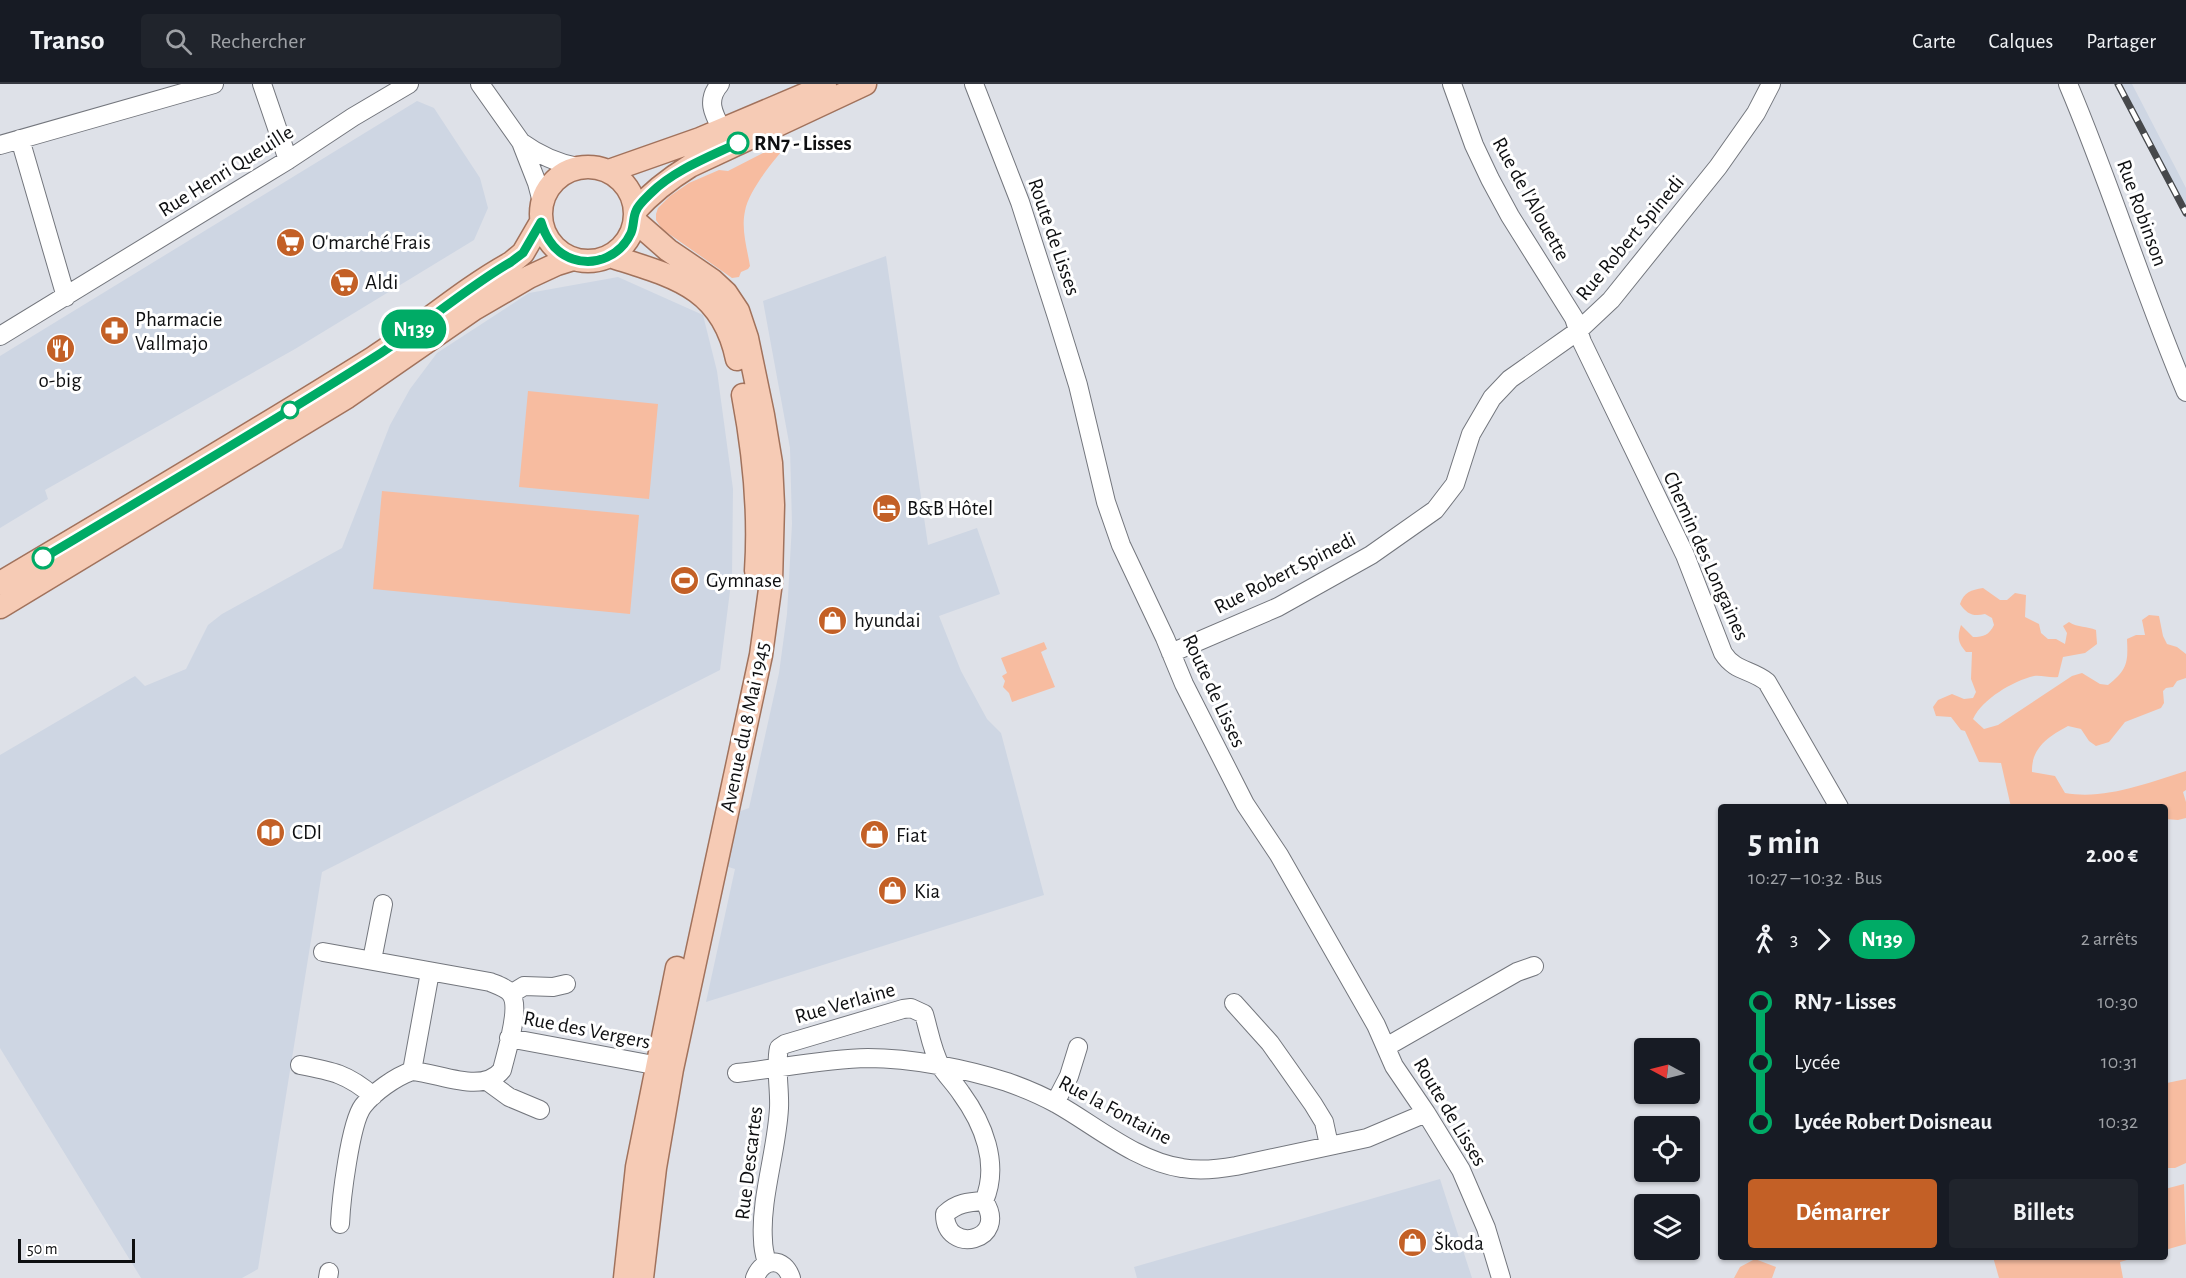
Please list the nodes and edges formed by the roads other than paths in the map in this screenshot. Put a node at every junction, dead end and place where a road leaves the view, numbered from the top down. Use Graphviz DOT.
graph roads {
  1 [pos="214,84"];
  2 [pos="262,84"];
  3 [pos="409,84"];
  4 [pos="480,84"];
  5 [pos="720,84"];
  6 [pos="831,84"];
  7 [pos="864,84"];
  8 [pos="974,84"];
  9 [pos="1452,84"];
  10 [pos="1771,84"];
  11 [pos="2068,84"];
  12 [pos="722,130"];
  13 [pos="20,139"];
  14 [pos="521,142"];
  15 [pos="0,145"];
  16 [pos="288,160"];
  17 [pos="578,167"];
  18 [pos="609,171"];
  19 [pos="541,212"];
  20 [pos="635,216"];
  21 [pos="610,256"];
  22 [pos="573,259"];
  23 [pos="66,297"];
  24 [pos="1578,331"];
  25 [pos="0,336"];
  26 [pos="2186,392"];
  27 [pos="0,583"];
  28 [pos="0,607"];
  29 [pos="1171,653"];
  30 [pos="1837,804"];
  31 [pos="383,904"];
  32 [pos="323,952"];
  33 [pos="372,960"];
  34 [pos="1534,966"];
  35 [pos="430,972"];
  36 [pos="566,984"];
  37 [pos="511,994"];
  38 [pos="1234,1003"];
  39 [pos="509,1038"];
  40 [pos="1078,1047"];
  41 [pos="1386,1047"];
  42 [pos="300,1065"];
  43 [pos="665,1067"];
  44 [pos="941,1067"];
  45 [pos="779,1068"];
  46 [pos="412,1071"];
  47 [pos="737,1073"];
  48 [pos="487,1081"];
  49 [pos="373,1096"];
  50 [pos="1055,1103"];
  51 [pos="540,1110"];
  52 [pos="1426,1113"];
  53 [pos="1329,1145"];
  54 [pos="984,1201"];
  55 [pos="340,1224"];
  56 [pos="767,1263"];
  57 [pos="625,1278"];
  58 [pos="642,1278"];
  59 [pos="755,1278"];
  60 [pos="791,1278"];
  61 [pos="1501,1278"];
  1 -- 13 [label="street"];
  2 -- 16 [label="street"];
  3 -- 16 [label="street, Rue Henri Queuille"];
  4 -- 14 [label="street"];
  5 -- 12 [label="street"];
  6 -- 12 [label="main road"];
  7 -- 20 [label="main road"];
  8 -- 29 [label="street, Route de Lisses"];
  9 -- 24 [label="street, Rue de l'Alouette"];
  10 -- 24 [label="street, Rue Robert Spinedi"];
  11 -- 26 [label="street, Rue Robinson"];
  12 -- 18 [label="main road"];
  13 -- 15 [label="street"];
  13 -- 23 [label="street"];
  14 -- 17 [label="street"];
  14 -- 19 [label="street"];
  16 -- 23 [label="street, Rue Henri Queuille"];
  17 -- 18 [label="main road"];
  17 -- 19 [label="main road"];
  18 -- 20 [label="main road"];
  19 -- 22 [label="main road"];
  19 -- 27 [label="main road"];
  20 -- 21 [label="main road"];
  20 -- 43 [label="main road, Avenue du 8 Mai 1945"];
  21 -- 22 [label="main road"];
  21 -- 43 [label="main road, Avenue du 8 Mai 1945"];
  22 -- 28 [label="main road"];
  23 -- 25 [label="street, Rue Henri Queuille"];
  24 -- 29 [label="street, Rue Robert Spinedi"];
  24 -- 30 [label="street, Chemin des Longaines"];
  29 -- 41 [label="street, Route de Lisses"];
  31 -- 33 [label="street"];
  32 -- 33 [label="street, Rue des Vergers"];
  33 -- 35 [label="street, Rue des Vergers"];
  34 -- 41 [label="street"];
  35 -- 37 [label="street, Rue des Vergers"];
  35 -- 46 [label="street"];
  36 -- 37 [label="street"];
  37 -- 39 [label="street, Rue des Vergers"];
  38 -- 53 [label="street"];
  39 -- 43 [label="street, Rue des Vergers"];
  39 -- 48 [label="street"];
  40 -- 50 [label="street"];
  41 -- 52 [label="street, Route de Lisses"];
  42 -- 49 [label="street"];
  43 -- 57 [label="main road, Avenue du 8 Mai 1945"];
  43 -- 58 [label="main road, Avenue du 8 Mai 1945"];
  44 -- 45 [label="street, Rue la Fontaine"];
  44 -- 45 [label="street, Rue Verlaine"];
  44 -- 50 [label="street, Rue la Fontaine"];
  44 -- 54 [label="street"];
  45 -- 47 [label="street, Rue la Fontaine"];
  45 -- 56 [label="street, Rue Descartes"];
  46 -- 48 [label="street"];
  46 -- 49 [label="street"];
  48 -- 51 [label="street"];
  49 -- 55 [label="street"];
  50 -- 53 [label="street, Rue la Fontaine"];
  52 -- 53 [label="street, Rue la Fontaine"];
  52 -- 61 [label="street, Route de Lisses"];
  56 -- 59 [label="street"];
  56 -- 60 [label="street"];
}
